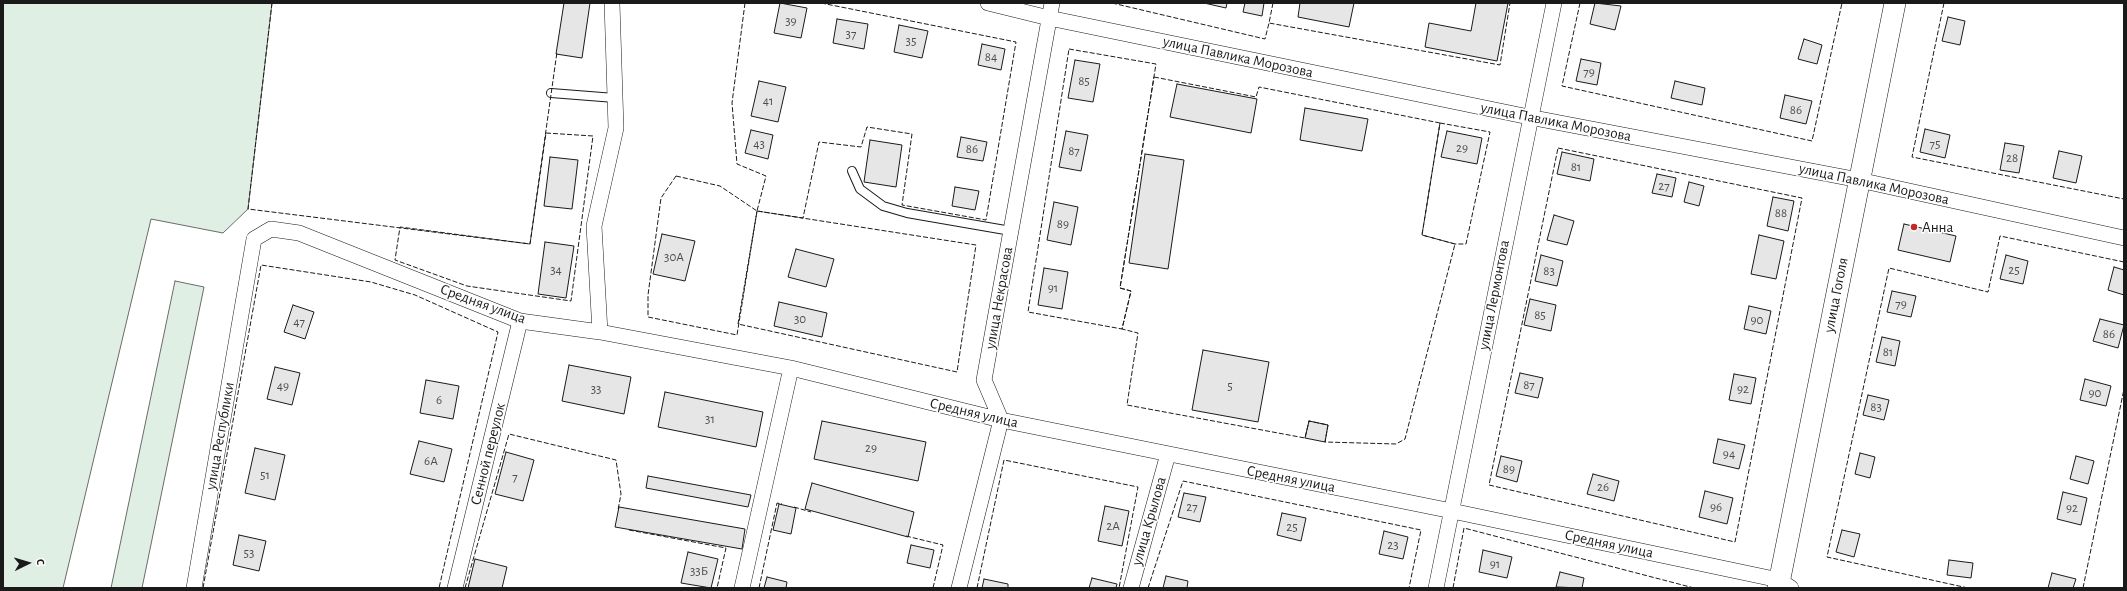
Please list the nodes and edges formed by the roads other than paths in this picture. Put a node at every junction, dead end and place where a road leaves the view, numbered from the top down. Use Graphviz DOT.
graph roads {
  1 [pos="612,3"];
  2 [pos="988,3"];
  3 [pos="1052,3"];
  4 [pos="1554,3"];
  5 [pos="1895,3"];
  6 [pos="1049,18"];
  7 [pos="551,93"];
  8 [pos="615,98"];
  9 [pos="1529,117"];
  10 [pos="852,171"];
  11 [pos="1859,180"];
  12 [pos="1011,231"];
  13 [pos="2124,238"];
  14 [pos="246,284"];
  15 [pos="520,321"];
  16 [pos="600,332"];
  17 [pos="791,368"];
  18 [pos="1001,420"];
  19 [pos="1168,454"];
  20 [pos="1452,511"];
  21 [pos="1783,585"];
  22 [pos="194,588"];
  23 [pos="456,588"];
  24 [pos="742,588"];
  25 [pos="959,588"];
  26 [pos="1131,588"];
  27 [pos="1436,588"];
  1 -- 8 [label="street"];
  2 -- 6 [label="street, улица Павлика Морозова"];
  3 -- 6 [label="street, улица Некрасова"];
  4 -- 9 [label="street, улица Лермонтова"];
  5 -- 11 [label="street, улица Гоголя"];
  6 -- 9 [label="street, улица Павлика Морозова"];
  6 -- 12 [label="street, улица Некрасова"];
  7 -- 8 [label="lane"];
  8 -- 16 [label="street"];
  9 -- 11 [label="street, улица Павлика Морозова"];
  9 -- 20 [label="street, улица Лермонтова"];
  10 -- 12 [label="lane"];
  11 -- 13 [label="street, улица Павлика Морозова"];
  11 -- 21 [label="street, улица Гоголя"];
  12 -- 18 [label="street, улица Некрасова"];
  14 -- 15 [label="street, Средняя улица"];
  14 -- 22 [label="street, улица Республики"];
  15 -- 16 [label="street, Средняя улица"];
  15 -- 23 [label="street, Сенной переулок"];
  16 -- 17 [label="street, Средняя улица"];
  17 -- 18 [label="street, Средняя улица"];
  17 -- 24 [label="street"];
  18 -- 19 [label="street, Средняя улица"];
  18 -- 25 [label="street"];
  19 -- 20 [label="street, Средняя улица"];
  19 -- 26 [label="street, улица Крылова"];
  20 -- 21 [label="street, Средняя улица"];
  20 -- 27 [label="street, улица Лермонтова"];
}
